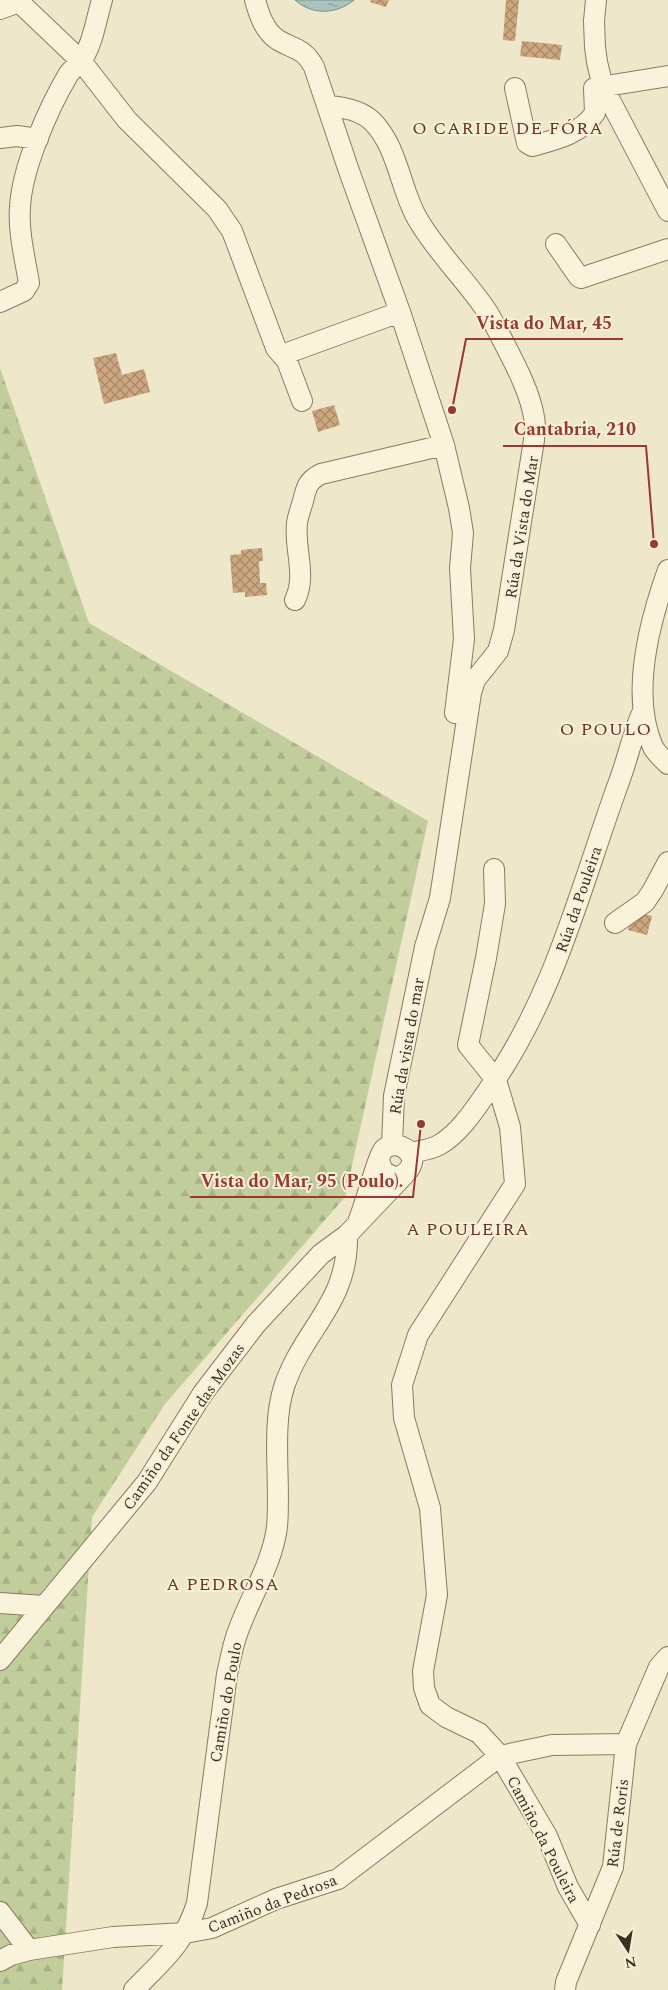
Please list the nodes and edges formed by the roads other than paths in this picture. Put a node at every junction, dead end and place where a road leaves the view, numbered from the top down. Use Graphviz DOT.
graph roads {
  1 [pos="102,0"];
  2 [pos="255,0"];
  3 [pos="596,0"];
  4 [pos="18,1"];
  5 [pos="0,9"];
  6 [pos="81,61"];
  7 [pos="668,76"];
  8 [pos="603,87"];
  9 [pos="515,88"];
  10 [pos="328,106"];
  11 [pos="0,138"];
  12 [pos="38,139"];
  13 [pos="668,211"];
  14 [pos="556,244"];
  15 [pos="668,249"];
  16 [pos="0,302"];
  17 [pos="400,312"];
  18 [pos="282,355"];
  19 [pos="302,402"];
  20 [pos="444,445"];
  21 [pos="668,570"];
  22 [pos="295,600"];
  23 [pos="491,662"];
  24 [pos="461,673"];
  25 [pos="643,711"];
  26 [pos="668,764"];
  27 [pos="668,862"];
  28 [pos="494,869"];
  29 [pos="615,923"];
  30 [pos="425,946"];
  31 [pos="496,1080"];
  32 [pos="401,1149"];
  33 [pos="379,1161"];
  34 [pos="404,1176"];
  35 [pos="352,1230"];
  36 [pos="0,1602"];
  37 [pos="44,1606"];
  38 [pos="668,1657"];
  39 [pos="0,1660"];
  40 [pos="626,1744"];
  41 [pos="500,1756"];
  42 [pos="0,1912"];
  43 [pos="590,1925"];
  44 [pos="184,1933"];
  45 [pos="29,1950"];
  46 [pos="0,1961"];
  47 [pos="134,1990"];
  48 [pos="565,1990"];
  1 -- 6 [label="street"];
  2 -- 10 [label="street"];
  3 -- 8 [label="street"];
  4 -- 5 [label="street"];
  4 -- 6 [label="street"];
  6 -- 12 [label="street"];
  6 -- 18 [label="street"];
  7 -- 8 [label="street"];
  8 -- 9 [label="street"];
  8 -- 13 [label="street"];
  10 -- 17 [label="street"];
  10 -- 23 [label="street, Rúa da Vista do Mar"];
  11 -- 12 [label="street"];
  12 -- 16 [label="street"];
  14 -- 15 [label="street"];
  17 -- 18 [label="street"];
  17 -- 20 [label="street"];
  18 -- 19 [label="street"];
  20 -- 22 [label="street"];
  20 -- 24 [label="street"];
  21 -- 25 [label="street"];
  23 -- 24 [label="street"];
  23 -- 30 [label="street, Rúa da Vista do Mar"];
  24 -- 30 [label="street"];
  25 -- 26 [label="street"];
  25 -- 31 [label="street, Rúa da Pouleira"];
  27 -- 29 [label="street"];
  28 -- 31 [label="street"];
  30 -- 32 [label="street, Rúa da vista do mar"];
  31 -- 32 [label="street, Rúa da Pouleira"];
  31 -- 41 [label="street, Camiño da Pouleira"];
  32 -- 33 [label="street"];
  32 -- 34 [label="street"];
  33 -- 34 [label="street"];
  33 -- 35 [label="street"];
  34 -- 35 [label="street, Camiño da Fonte das Mozas"];
  35 -- 37 [label="street, Camiño da Fonte das Mozas"];
  35 -- 44 [label="street, Camiño do Poulo"];
  36 -- 37 [label="street"];
  37 -- 39 [label="street, Camiño da Fonte das Mozas"];
  38 -- 40 [label="street, Rúa de Roris"];
  40 -- 41 [label="street, Camiño da Pedrosa"];
  40 -- 43 [label="street, Rúa de Roris"];
  41 -- 43 [label="street, Camiño da Pouleira"];
  41 -- 44 [label="street, Camiño da Pedrosa"];
  42 -- 45 [label="street"];
  43 -- 48 [label="street, Rúa de Roris"];
  44 -- 45 [label="street, Camiño da Pedrosa"];
  44 -- 47 [label="street, Camiño do Poulo"];
  45 -- 46 [label="street, Camiño da Pedrosa"];
}
